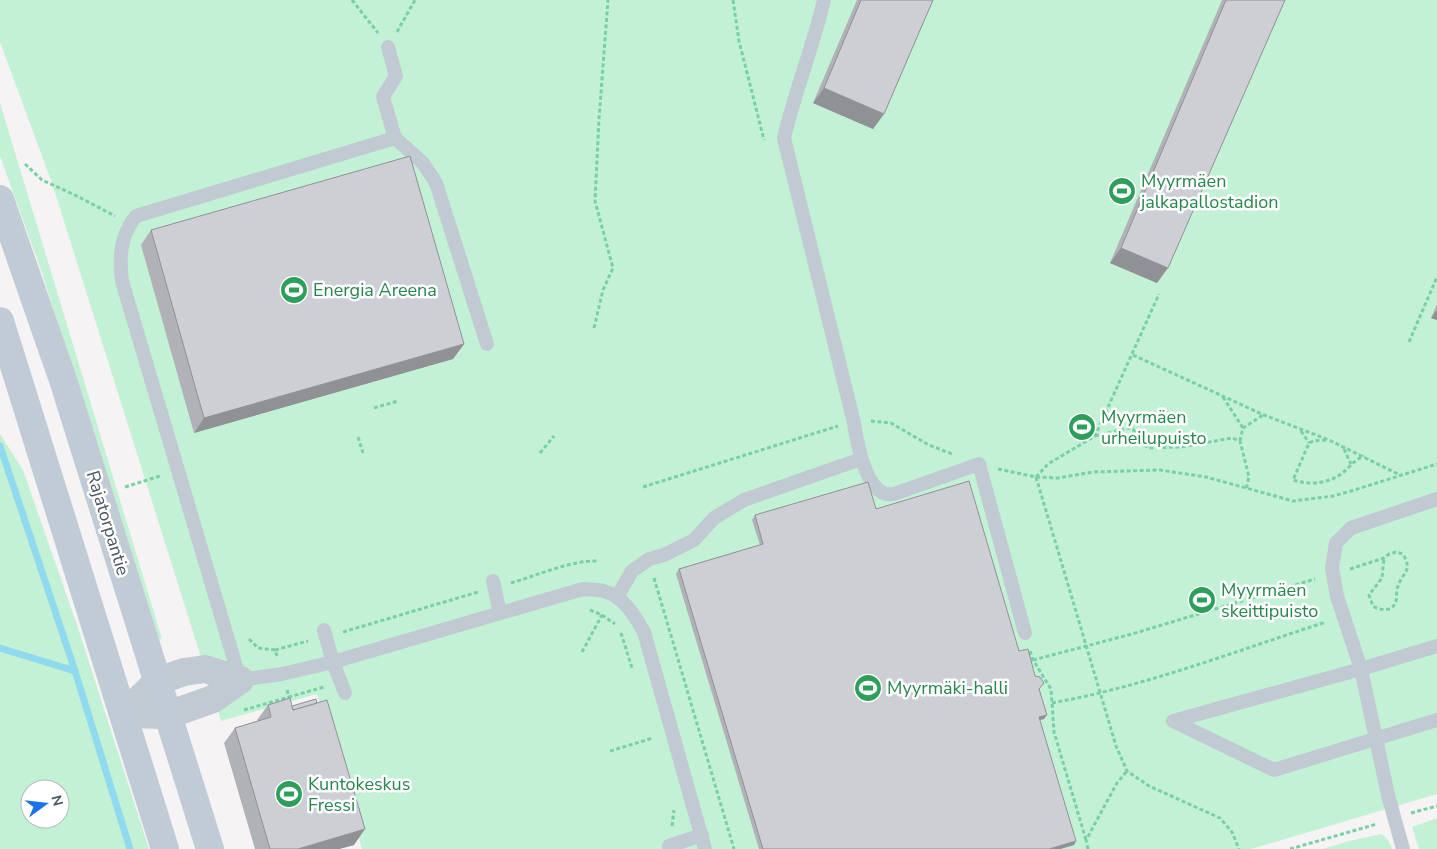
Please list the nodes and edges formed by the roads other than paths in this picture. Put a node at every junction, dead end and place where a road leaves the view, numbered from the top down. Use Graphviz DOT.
graph roads {
  1 [pos="824,0"];
  2 [pos="388,47"];
  3 [pos="395,138"];
  4 [pos="0,199"];
  5 [pos="0,321"];
  6 [pos="487,344"];
  7 [pos="861,459"];
  8 [pos="1437,499"];
  9 [pos="494,584"];
  10 [pos="617,597"];
  11 [pos="500,613"];
  12 [pos="325,633"];
  13 [pos="1025,633"];
  14 [pos="1437,646"];
  15 [pos="333,662"];
  16 [pos="1361,669"];
  17 [pos="240,680"];
  18 [pos="158,681"];
  19 [pos="343,688"];
  20 [pos="124,714"];
  21 [pos="168,715"];
  22 [pos="1437,720"];
  23 [pos="1377,740"];
  24 [pos="704,842"];
  25 [pos="672,845"];
  26 [pos="165,849"];
  27 [pos="210,849"];
  28 [pos="1403,849"];
  1 -- 7 [label="lane"];
  2 -- 3 [label="lane"];
  3 -- 6 [label="lane"];
  3 -- 17 [label="lane"];
  4 -- 18 [label="main road, Rajatorpantie"];
  5 -- 20 [label="main road"];
  7 -- 10 [label="lane"];
  7 -- 13 [label="lane"];
  8 -- 16 [label="lane"];
  9 -- 11 [label="lane"];
  10 -- 11 [label="lane"];
  10 -- 24 [label="lane"];
  11 -- 15 [label="lane"];
  12 -- 15 [label="lane"];
  14 -- 16 [label="lane"];
  15 -- 17 [label="lane"];
  15 -- 19 [label="lane"];
  16 -- 23 [label="lane"];
  16 -- 23 [label="lane"];
  17 -- 18 [label="street"];
  17 -- 21 [label="street"];
  18 -- 20 [label="street"];
  18 -- 21 [label="main road, Rajatorpantie"];
  20 -- 21 [label="street"];
  20 -- 26 [label="main road"];
  21 -- 27 [label="main road, Rajatorpantie"];
  22 -- 23 [label="lane"];
  23 -- 28 [label="lane"];
  24 -- 25 [label="lane"];
}
